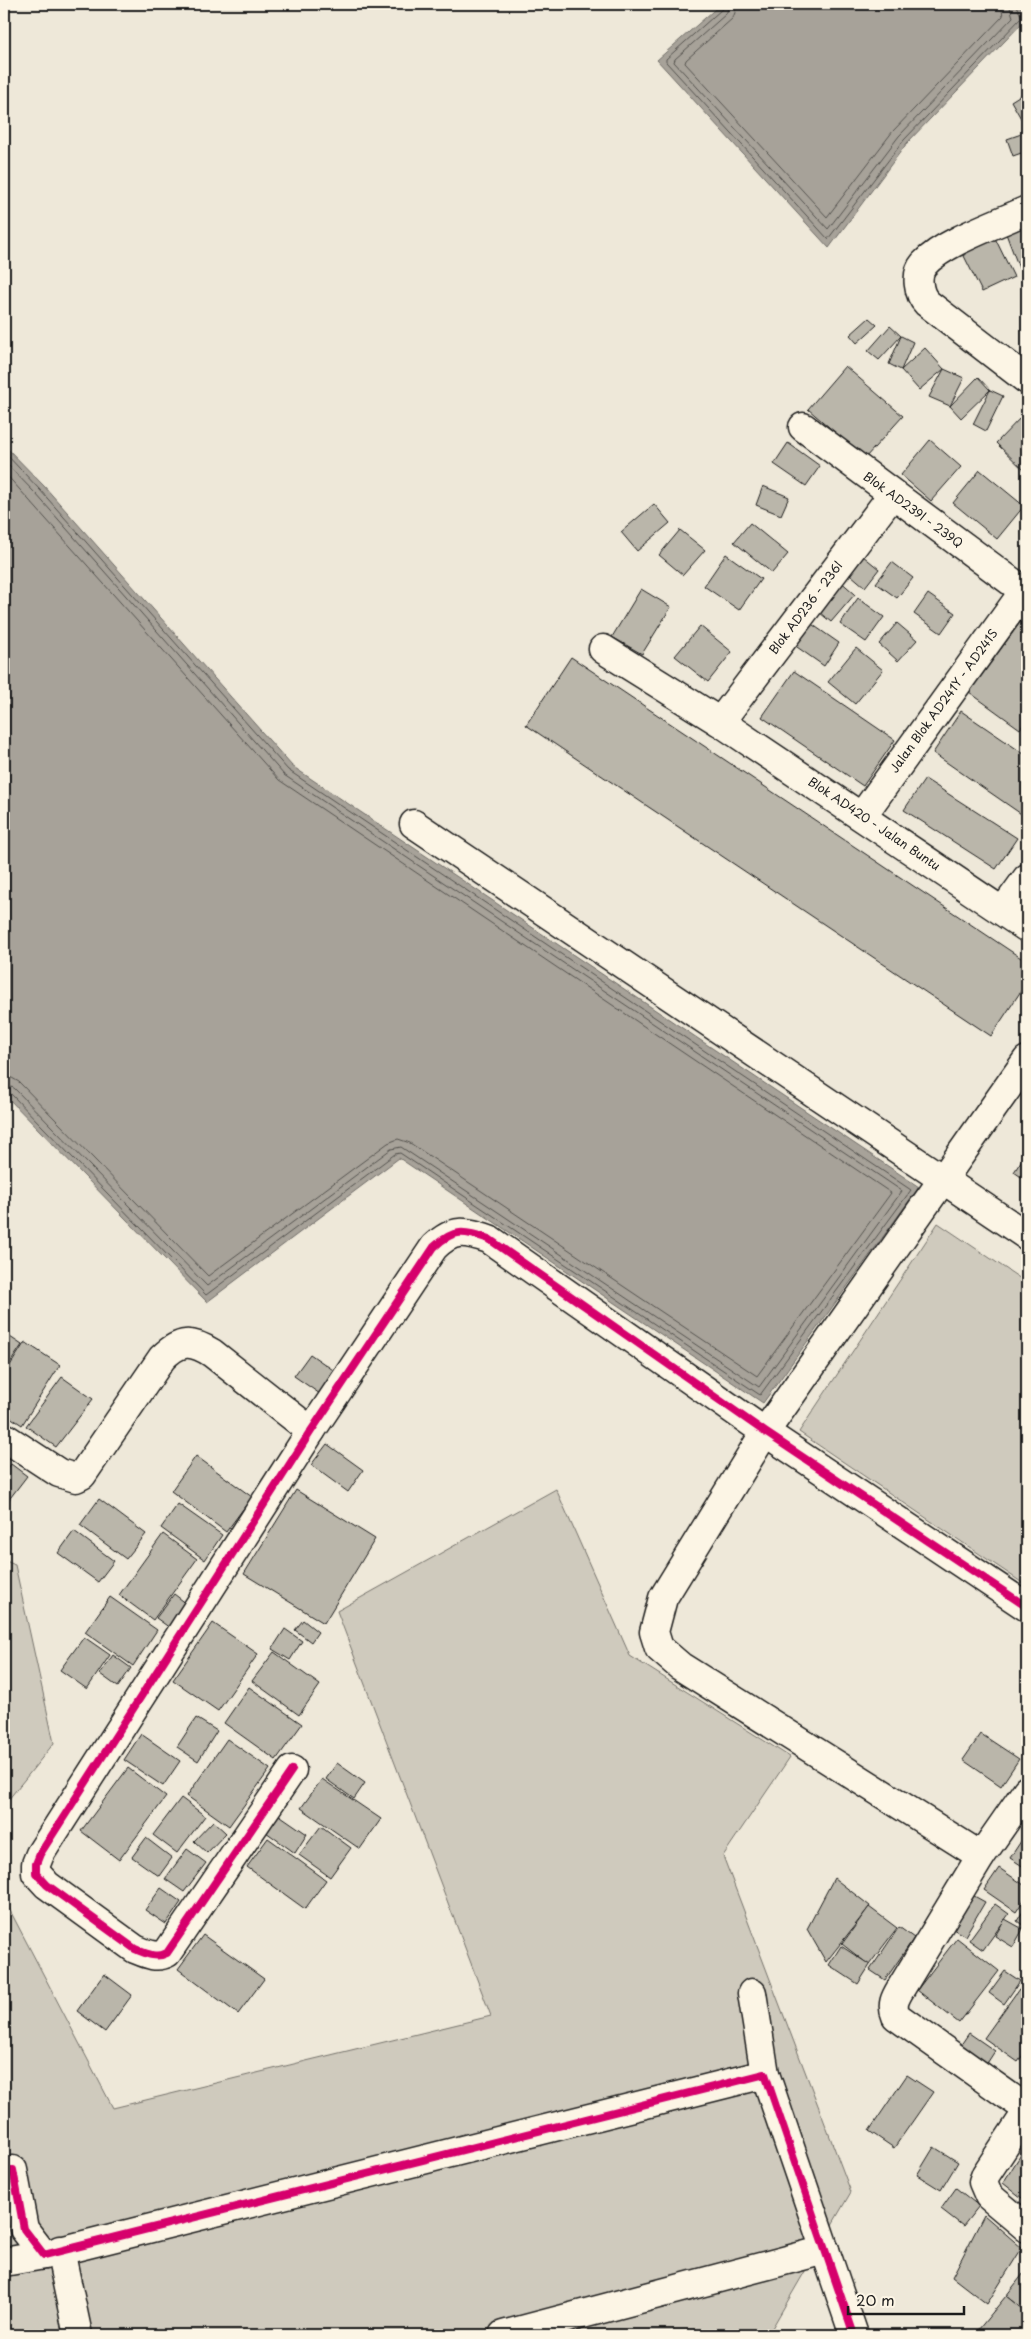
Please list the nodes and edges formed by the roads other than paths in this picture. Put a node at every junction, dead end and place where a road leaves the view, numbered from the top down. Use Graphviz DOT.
graph roads {
  1 [pos="1027,210"];
  2 [pos="1027,380"];
  3 [pos="803,428"];
  4 [pos="892,495"];
  5 [pos="1026,589"];
  6 [pos="603,649"];
  7 [pos="720,722"];
  8 [pos="862,816"];
  9 [pos="414,824"];
  10 [pos="1027,878"];
  11 [pos="1003,911"];
  12 [pos="1027,928"];
  13 [pos="1027,1060"];
  14 [pos="943,1180"];
  15 [pos="1027,1236"];
  16 [pos="311,1431"];
  17 [pos="765,1432"];
  18 [pos="4,1437"];
  19 [pos="1027,1608"];
  20 [pos="292,1770"];
  21 [pos="1027,1790"];
  22 [pos="980,1856"];
  23 [pos="752,1992"];
  24 [pos="765,2074"];
  25 [pos="1027,2111"];
  26 [pos="13,2170"];
  27 [pos="1027,2228"];
  28 [pos="825,2250"];
  29 [pos="52,2252"];
  30 [pos="4,2262"];
  31 [pos="78,2335"];
  32 [pos="503,2335"];
  33 [pos="854,2335"];
  1 -- 2 [label="street"];
  3 -- 4 [label="street, Blok AD239l - 239Q"];
  4 -- 5 [label="street, Blok AD239l - 239Q"];
  4 -- 7 [label="street, Blok AD236 - 236l"];
  5 -- 8 [label="street, Jalan Blok AD241Y - AD241S"];
  6 -- 7 [label="street, Blok AD420 - Jalan Buntu"];
  7 -- 8 [label="street, Blok AD420 - Jalan Buntu"];
  8 -- 11 [label="street, Blok AD420 - Jalan Buntu"];
  9 -- 14 [label="street"];
  10 -- 11 [label="street"];
  11 -- 12 [label="street, Blok AD420 - Jalan Buntu"];
  13 -- 14 [label="street"];
  14 -- 15 [label="street"];
  14 -- 17 [label="street"];
  16 -- 17 [label="street"];
  16 -- 18 [label="street"];
  16 -- 20 [label="street"];
  17 -- 19 [label="street"];
  17 -- 22 [label="street"];
  21 -- 22 [label="street"];
  22 -- 25 [label="street"];
  23 -- 24 [label="street"];
  24 -- 28 [label="street"];
  24 -- 29 [label="street"];
  25 -- 27 [label="street"];
  26 -- 29 [label="street"];
  28 -- 32 [label="street"];
  28 -- 33 [label="street"];
  29 -- 30 [label="street"];
  29 -- 31 [label="street"];
}
